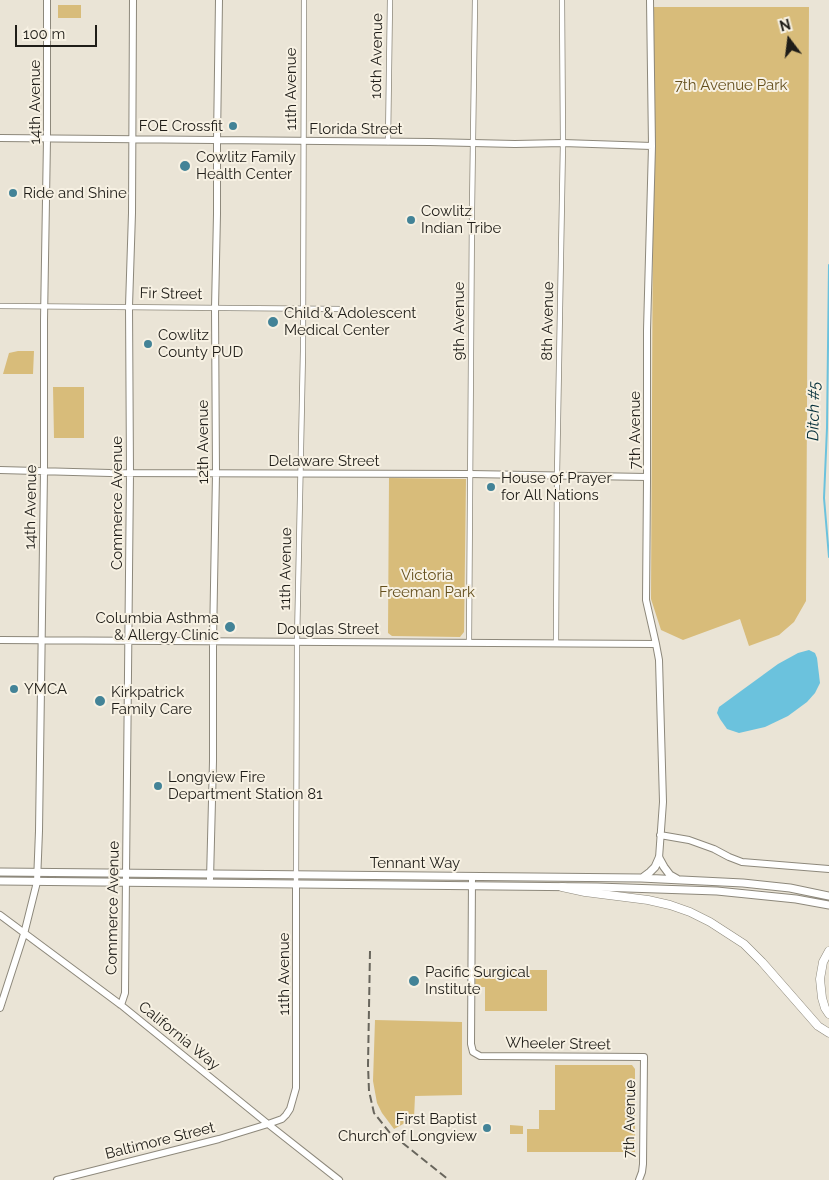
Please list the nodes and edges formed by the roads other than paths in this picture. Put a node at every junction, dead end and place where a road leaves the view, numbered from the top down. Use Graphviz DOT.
graph roads {
  1 [pos="48,0"];
  2 [pos="134,0"];
  3 [pos="219,0"];
  4 [pos="304,0"];
  5 [pos="390,0"];
  6 [pos="475,0"];
  7 [pos="562,0"];
  8 [pos="650,0"];
  9 [pos="0,138"];
  10 [pos="47,139"];
  11 [pos="132,140"];
  12 [pos="217,140"];
  13 [pos="303,141"];
  14 [pos="388,142"];
  15 [pos="474,143"];
  16 [pos="563,143"];
  17 [pos="652,146"];
  18 [pos="44,305"];
  19 [pos="0,306"];
  20 [pos="129,306"];
  21 [pos="215,308"];
  22 [pos="302,308"];
  23 [pos="342,309"];
  24 [pos="0,470"];
  25 [pos="44,471"];
  26 [pos="300,473"];
  27 [pos="130,474"];
  28 [pos="216,474"];
  29 [pos="470,474"];
  30 [pos="556,476"];
  31 [pos="647,477"];
  32 [pos="0,640"];
  33 [pos="42,640"];
  34 [pos="128,641"];
  35 [pos="213,641"];
  36 [pos="297,642"];
  37 [pos="469,643"];
  38 [pos="556,643"];
  39 [pos="656,644"];
  40 [pos="660,835"];
  41 [pos="659,858"];
  42 [pos="829,869"];
  43 [pos="0,872"];
  44 [pos="37,873"];
  45 [pos="126,874"];
  46 [pos="210,874"];
  47 [pos="296,875"];
  48 [pos="472,877"];
  49 [pos="641,878"];
  50 [pos="678,880"];
  51 [pos="0,881"];
  52 [pos="37,882"];
  53 [pos="126,883"];
  54 [pos="210,883"];
  55 [pos="296,884"];
  56 [pos="472,886"];
  57 [pos="562,887"];
  58 [pos="829,896"];
  59 [pos="829,905"];
  60 [pos="0,915"];
  61 [pos="24,934"];
  62 [pos="829,951"];
  63 [pos="121,1005"];
  64 [pos="0,1008"];
  65 [pos="829,1014"];
  66 [pos="829,1034"];
  67 [pos="644,1057"];
  68 [pos="268,1124"];
  69 [pos="57,1180"];
  70 [pos="339,1180"];
  71 [pos="639,1180"];
  1 -- 10 [label="street, 14th Avenue"];
  2 -- 11 [label="street, Commerce Avenue"];
  3 -- 12 [label="street, 12th Avenue"];
  4 -- 13 [label="street, 11th Avenue"];
  5 -- 14 [label="street, 10th Avenue"];
  6 -- 15 [label="street, 9th Avenue"];
  7 -- 16 [label="street, 8th Avenue"];
  8 -- 17 [label="street, 7th Avenue"];
  9 -- 10 [label="street, Florida Street"];
  10 -- 11 [label="street, Florida Street"];
  10 -- 18 [label="street, 14th Avenue"];
  11 -- 12 [label="street, Florida Street"];
  11 -- 20 [label="street, Commerce Avenue"];
  12 -- 13 [label="street, Florida Street"];
  12 -- 21 [label="street, 12th Avenue"];
  13 -- 14 [label="street, Florida Street"];
  13 -- 22 [label="street, 11th Avenue"];
  14 -- 15 [label="street, Florida Street"];
  15 -- 16 [label="street, Florida Street"];
  15 -- 29 [label="street, 9th Avenue"];
  16 -- 17 [label="street, Florida Street"];
  16 -- 30 [label="street, 8th Avenue"];
  17 -- 31 [label="street, 7th Avenue"];
  18 -- 19 [label="street, Fir Street"];
  18 -- 20 [label="street, Fir Street"];
  18 -- 25 [label="street, 14th Avenue"];
  20 -- 21 [label="street, Fir Street"];
  20 -- 27 [label="street, Commerce Avenue"];
  21 -- 22 [label="street, Fir Street"];
  21 -- 28 [label="street, 12th Avenue"];
  22 -- 23 [label="street, Fir Street"];
  22 -- 26 [label="street, 11th Avenue"];
  24 -- 25 [label="street, Delaware Street"];
  25 -- 27 [label="street, Delaware Street"];
  25 -- 33 [label="street, 14th Avenue"];
  26 -- 28 [label="street, Delaware Street"];
  26 -- 29 [label="street, Delaware Street"];
  26 -- 36 [label="street, 11th Avenue"];
  27 -- 28 [label="street, Delaware Street"];
  27 -- 34 [label="street, Commerce Avenue"];
  28 -- 35 [label="street, 12th Avenue"];
  29 -- 30 [label="street, Delaware Street"];
  29 -- 37 [label="street, 9th Avenue"];
  30 -- 31 [label="street, Delaware Street"];
  30 -- 38 [label="street, 8th Avenue"];
  31 -- 39 [label="street, 7th Avenue"];
  32 -- 33 [label="street, Douglas Street"];
  33 -- 34 [label="street, Douglas Street"];
  33 -- 44 [label="street, 14th Avenue"];
  34 -- 35 [label="street, Douglas Street"];
  34 -- 45 [label="street, Commerce Avenue"];
  35 -- 36 [label="street, Douglas Street"];
  35 -- 46 [label="street, 12th Avenue"];
  36 -- 37 [label="street, Douglas Street"];
  36 -- 47 [label="street, 11th Avenue"];
  37 -- 38 [label="street, Douglas Street"];
  38 -- 39 [label="street, Douglas Street"];
  39 -- 40 [label="street, 7th Avenue"];
  40 -- 41 [label="street, 7th Avenue"];
  40 -- 42 [label="street"];
  41 -- 49 [label="main road"];
  41 -- 50 [label="main road"];
  43 -- 44 [label="main road, Tennant Way"];
  44 -- 45 [label="main road, Tennant Way"];
  44 -- 52 [label="street, 14th Avenue"];
  45 -- 46 [label="main road, Tennant Way"];
  45 -- 53 [label="street, Commerce Avenue"];
  46 -- 47 [label="main road, Tennant Way"];
  46 -- 54 [label="street, 12th Avenue"];
  47 -- 48 [label="main road, Tennant Way"];
  47 -- 55 [label="street, 11th Avenue"];
  48 -- 49 [label="main road, Tennant Way"];
  48 -- 56 [label="street"];
  49 -- 50 [label="main road, Tennant Way"];
  50 -- 58 [label="main road, Tennant Way"];
  51 -- 52 [label="main road, Tennant Way"];
  52 -- 53 [label="main road, Tennant Way"];
  52 -- 61 [label="street, 14th Avenue"];
  53 -- 54 [label="main road, Tennant Way"];
  53 -- 63 [label="street, Commerce Avenue"];
  54 -- 55 [label="main road, Tennant Way"];
  55 -- 56 [label="main road, Tennant Way"];
  55 -- 68 [label="street, 11th Avenue"];
  56 -- 57 [label="main road, Tennant Way"];
  56 -- 67 [label="street, Wheeler Street"];
  57 -- 59 [label="main road, Tennant Way"];
  57 -- 66 [label="highway"];
  60 -- 61 [label="street, California Way"];
  61 -- 63 [label="street, California Way"];
  61 -- 64 [label="street, 14th Avenue"];
  62 -- 65 [label="highway"];
  63 -- 68 [label="street, California Way"];
  67 -- 71 [label="street, 7th Avenue"];
  68 -- 69 [label="street, Baltimore Street"];
  68 -- 70 [label="street, California Way"];
}
